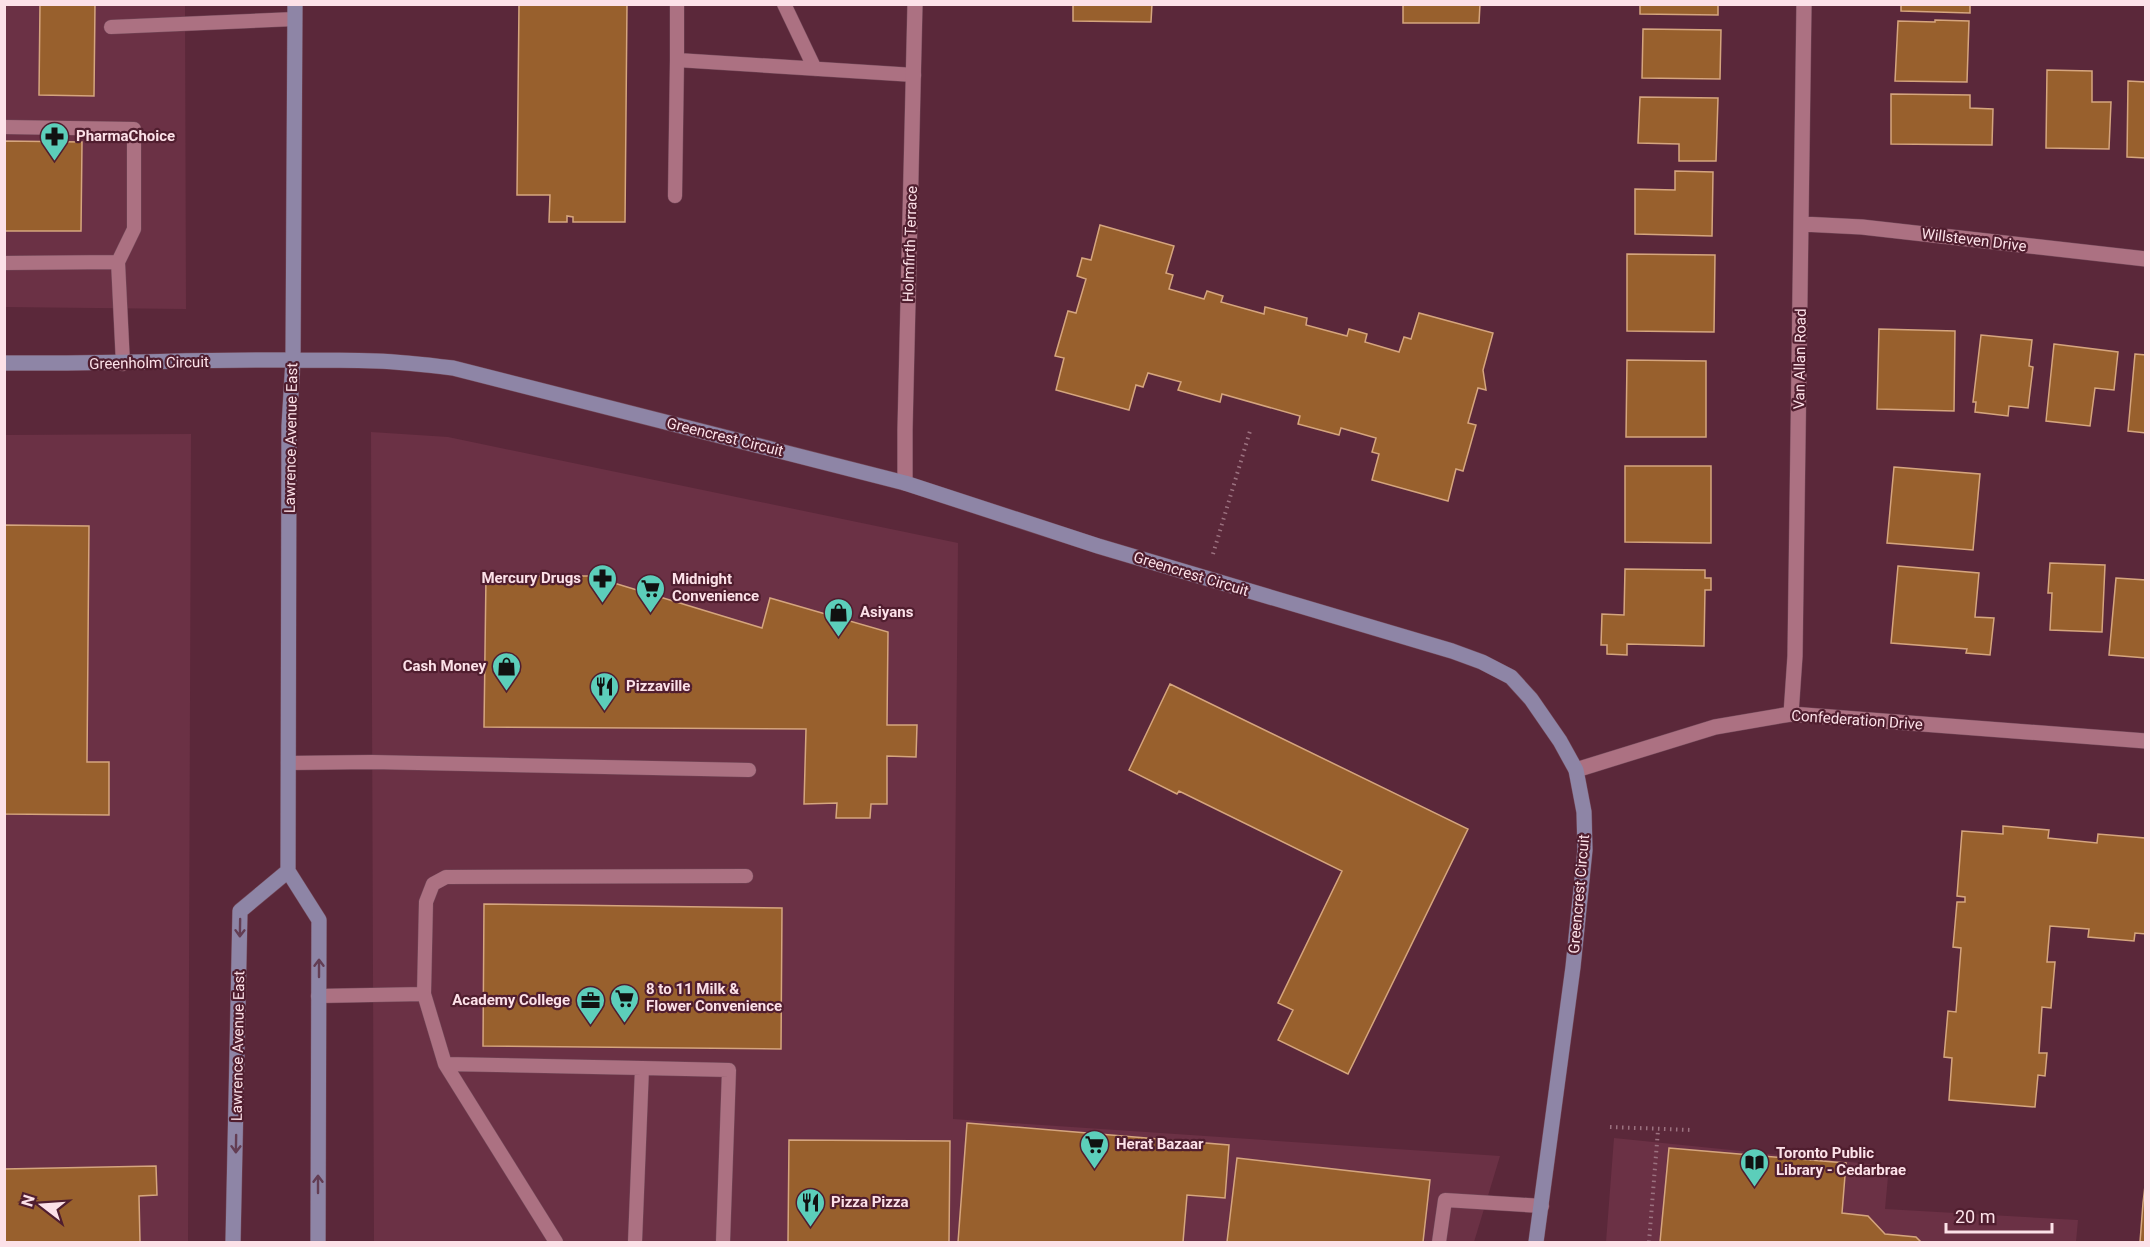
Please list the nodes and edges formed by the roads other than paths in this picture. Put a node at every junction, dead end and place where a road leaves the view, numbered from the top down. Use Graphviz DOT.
graph roads {
  1 [pos="677,4"];
  2 [pos="784,4"];
  3 [pos="915,4"];
  4 [pos="1804,4"];
  5 [pos="295,12"];
  6 [pos="111,27"];
  7 [pos="677,60"];
  8 [pos="815,69"];
  9 [pos="914,75"];
  10 [pos="4,127"];
  11 [pos="675,196"];
  12 [pos="1802,224"];
  13 [pos="2145,259"];
  14 [pos="118,261"];
  15 [pos="4,263"];
  16 [pos="293,360"];
  17 [pos="4,363"];
  18 [pos="123,364"];
  19 [pos="905,483"];
  20 [pos="1791,714"];
  21 [pos="2145,741"];
  22 [pos="288,763"];
  23 [pos="749,770"];
  24 [pos="1576,770"];
  25 [pos="288,870"];
  26 [pos="746,876"];
  27 [pos="424,994"];
  28 [pos="318,996"];
  29 [pos="445,1064"];
  30 [pos="642,1068"];
  31 [pos="1542,1206"];
  32 [pos="233,1242"];
  33 [pos="318,1242"];
  34 [pos="556,1242"];
  35 [pos="635,1242"];
  36 [pos="723,1242"];
  37 [pos="1439,1242"];
  38 [pos="1536,1242"];
  1 -- 7 [label="lane"];
  2 -- 8 [label="lane"];
  3 -- 9 [label="street, Holmfirth Terrace"];
  4 -- 12 [label="street, Van Allan Road"];
  5 -- 6 [label="lane"];
  5 -- 16 [label="street, Lawrence Avenue East"];
  7 -- 8 [label="lane"];
  7 -- 11 [label="lane"];
  8 -- 9 [label="lane"];
  9 -- 19 [label="street, Holmfirth Terrace"];
  10 -- 14 [label="lane"];
  12 -- 13 [label="street, Willsteven Drive"];
  12 -- 20 [label="street, Van Allan Road"];
  14 -- 15 [label="lane"];
  14 -- 18 [label="lane"];
  16 -- 18 [label="street, Greenholm Circuit"];
  16 -- 19 [label="street, Greencrest Circuit"];
  16 -- 22 [label="street, Lawrence Avenue East"];
  17 -- 18 [label="street, Greenholm Circuit"];
  19 -- 24 [label="street, Greencrest Circuit"];
  20 -- 21 [label="street, Confederation Drive"];
  20 -- 24 [label="street, Confederation Drive"];
  22 -- 23 [label="lane"];
  22 -- 25 [label="street, Lawrence Avenue East"];
  24 -- 31 [label="street, Greencrest Circuit"];
  28 -- 25 [label="street, one-way"];
  25 -- 32 [label="street, Lawrence Avenue East, one-way"];
  26 -- 27 [label="lane"];
  27 -- 28 [label="lane"];
  27 -- 29 [label="lane"];
  33 -- 28 [label="street, one-way"];
  29 -- 30 [label="lane"];
  29 -- 34 [label="lane"];
  30 -- 35 [label="lane"];
  30 -- 36 [label="lane"];
  31 -- 37 [label="lane"];
  31 -- 38 [label="street, Greencrest Circuit"];
}
